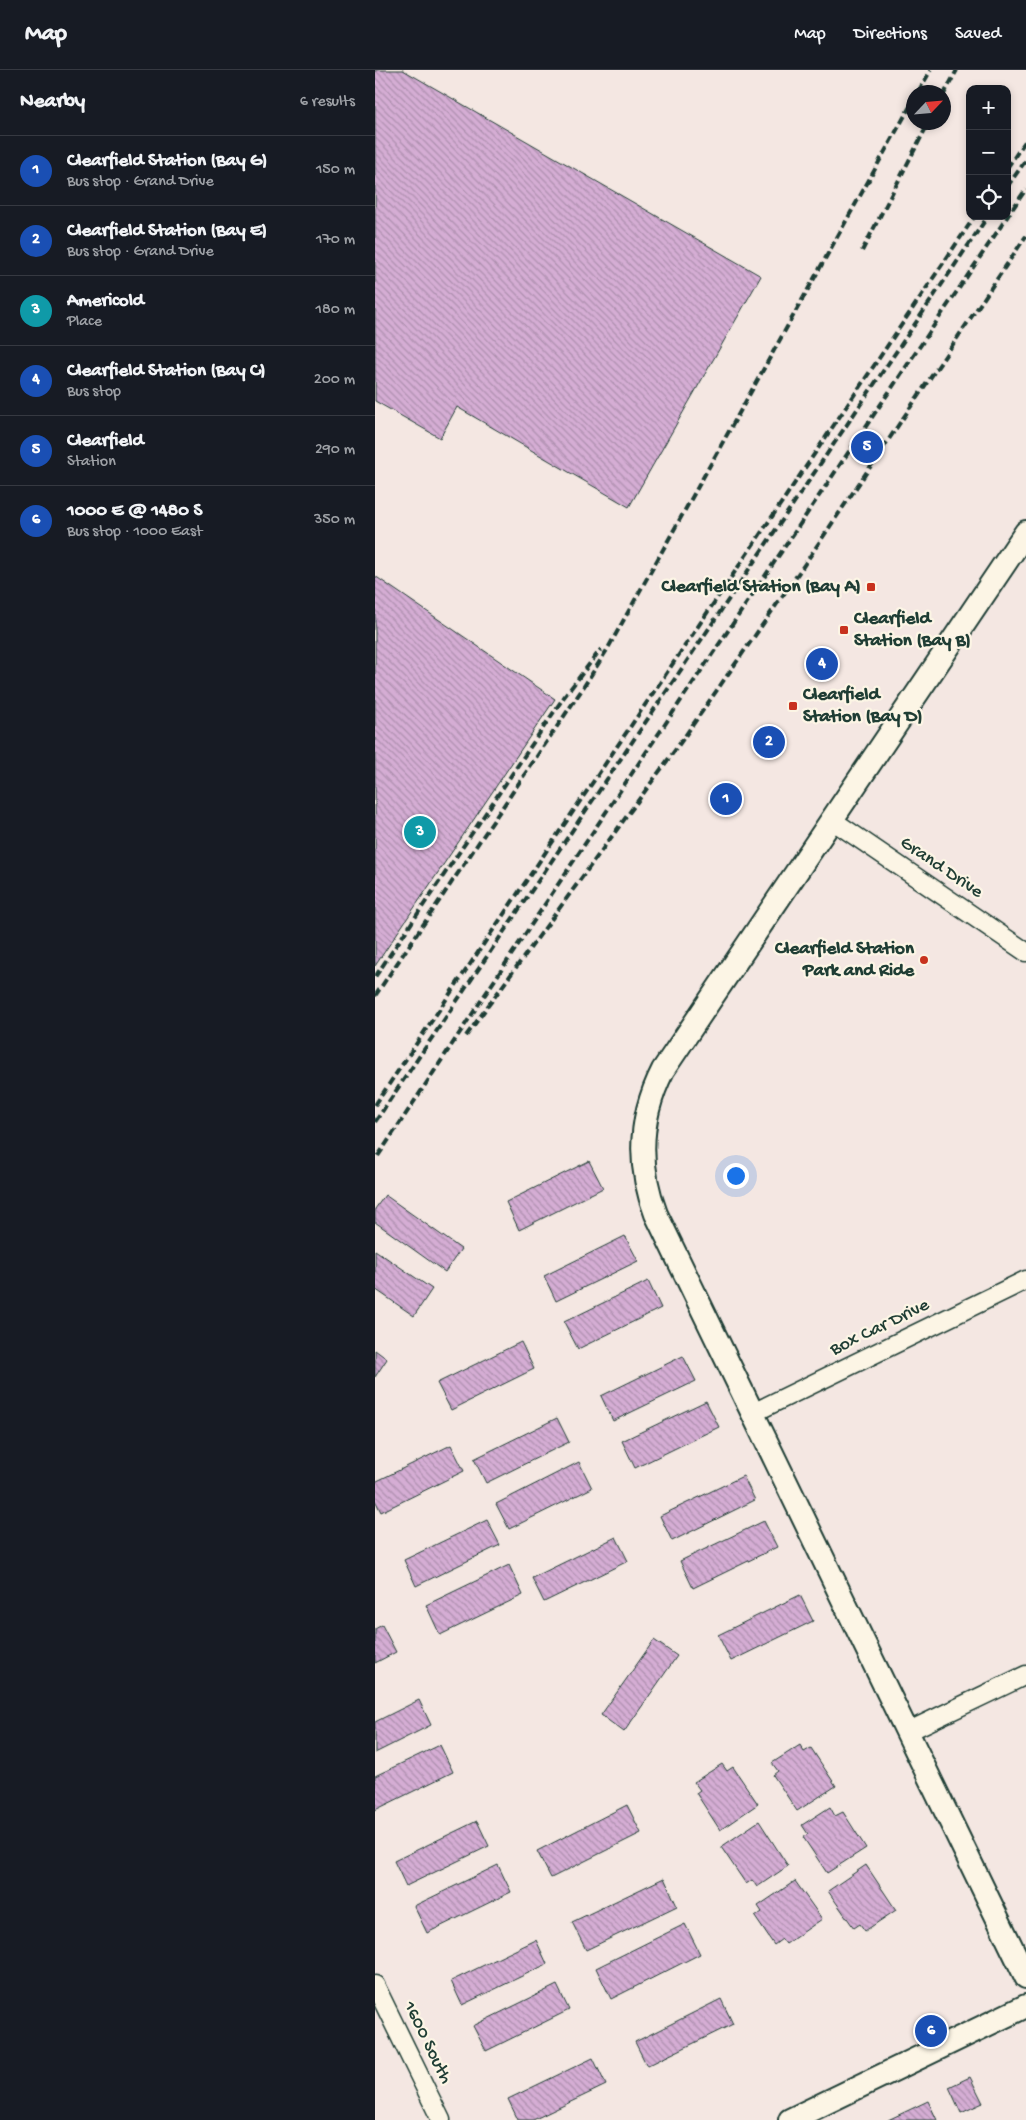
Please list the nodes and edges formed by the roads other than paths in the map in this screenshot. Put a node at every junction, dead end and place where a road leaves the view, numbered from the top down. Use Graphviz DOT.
graph roads {
  1 [pos="1025,539"];
  2 [pos="832,820"];
  3 [pos="1026,952"];
  4 [pos="1026,1280"];
  5 [pos="753,1413"];
  6 [pos="1026,1675"];
  7 [pos="907,1732"];
  8 [pos="1026,1977"];
  9 [pos="375,1985"];
  10 [pos="1026,2006"];
  11 [pos="441,2120"];
  12 [pos="790,2120"];
  1 -- 2 [label="street"];
  2 -- 3 [label="street, Grand Drive"];
  2 -- 5 [label="street"];
  4 -- 5 [label="street, Box Car Drive"];
  5 -- 7 [label="street"];
  6 -- 7 [label="street"];
  7 -- 8 [label="street"];
  9 -- 11 [label="street, 1600 South"];
  10 -- 12 [label="street"];
}
